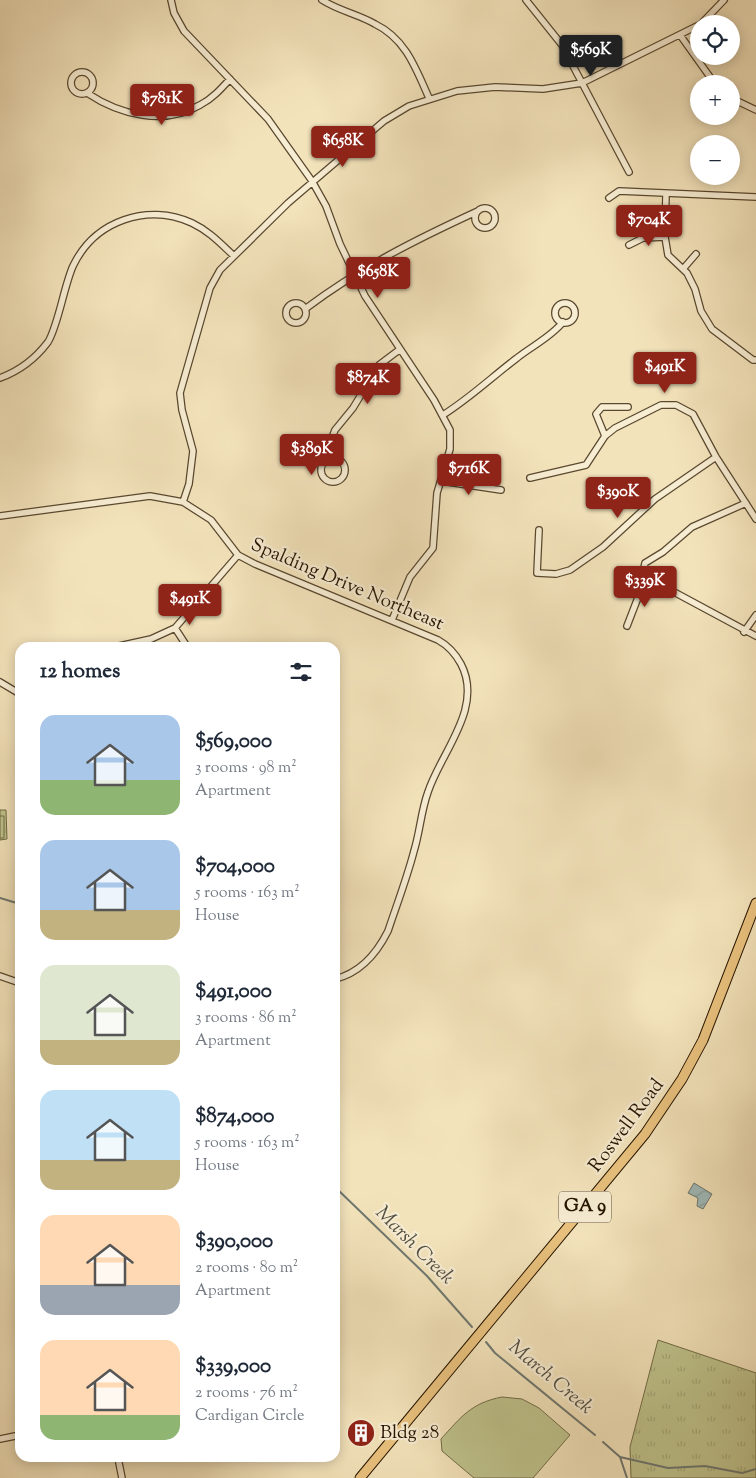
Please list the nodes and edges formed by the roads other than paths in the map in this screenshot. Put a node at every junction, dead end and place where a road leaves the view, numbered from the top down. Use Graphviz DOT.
graph roads {
  1 [pos="171,0"];
  2 [pos="322,0"];
  3 [pos="526,0"];
  4 [pos="724,0"];
  5 [pos="710,15"];
  6 [pos="690,30"];
  7 [pos="680,35"];
  8 [pos="709,75"];
  9 [pos="230,79"];
  10 [pos="582,83"];
  11 [pos="87,93"];
  12 [pos="429,98"];
  13 [pos="740,102"];
  14 [pos="756,110"];
  15 [pos="629,172"];
  16 [pos="312,181"];
  17 [pos="666,194"];
  18 [pos="756,197"];
  19 [pos="609,198"];
  20 [pos="478,211"];
  21 [pos="666,237"];
  22 [pos="629,245"];
  23 [pos="696,254"];
  24 [pos="234,256"];
  25 [pos="683,269"];
  26 [pos="354,274"];
  27 [pos="305,309"];
  28 [pos="563,322"];
  29 [pos="399,350"];
  30 [pos="756,360"];
  31 [pos="0,378"];
  32 [pos="628,407"];
  33 [pos="443,415"];
  34 [pos="606,436"];
  35 [pos="716,457"];
  36 [pos="330,459"];
  37 [pos="530,478"];
  38 [pos="441,481"];
  39 [pos="501,490"];
  40 [pos="183,502"];
  41 [pos="746,503"];
  42 [pos="0,516"];
  43 [pos="756,519"];
  44 [pos="539,530"];
  45 [pos="238,555"];
  46 [pos="644,582"];
  47 [pos="756,615"];
  48 [pos="392,620"];
  49 [pos="627,626"];
  50 [pos="175,628"];
  51 [pos="744,632"];
  52 [pos="756,636"];
  53 [pos="137,642"];
  54 [pos="184,642"];
  55 [pos="3,684"];
  56 [pos="15,691"];
  57 [pos="756,903"];
  58 [pos="0,976"];
  59 [pos="340,977"];
  60 [pos="15,981"];
  61 [pos="15,1436"];
  62 [pos="0,1439"];
  63 [pos="119,1462"];
  64 [pos="122,1478"];
  65 [pos="360,1478"];
  1 -- 9 [label="street"];
  2 -- 12 [label="street"];
  3 -- 10 [label="street"];
  4 -- 5 [label="street"];
  6 -- 7 [label="street"];
  7 -- 8 [label="street"];
  7 -- 10 [label="street"];
  9 -- 11 [label="street"];
  9 -- 16 [label="street"];
  10 -- 12 [label="street"];
  10 -- 15 [label="street"];
  12 -- 16 [label="street"];
  13 -- 14 [label="street"];
  16 -- 24 [label="street"];
  16 -- 26 [label="street"];
  17 -- 18 [label="street"];
  17 -- 19 [label="street"];
  17 -- 21 [label="street"];
  20 -- 26 [label="street"];
  21 -- 22 [label="street"];
  21 -- 25 [label="street"];
  23 -- 25 [label="street"];
  24 -- 31 [label="street"];
  24 -- 40 [label="street"];
  25 -- 30 [label="street"];
  26 -- 27 [label="street"];
  26 -- 29 [label="street"];
  28 -- 33 [label="street"];
  29 -- 33 [label="street"];
  29 -- 36 [label="street"];
  32 -- 34 [label="street"];
  33 -- 38 [label="street"];
  34 -- 35 [label="street"];
  34 -- 37 [label="street"];
  35 -- 41 [label="street"];
  35 -- 44 [label="street"];
  36 -- 36 [label="street"];
  38 -- 39 [label="street"];
  38 -- 48 [label="street"];
  40 -- 42 [label="street, Spalding Drive Northeast"];
  40 -- 45 [label="street, Spalding Drive Northeast"];
  41 -- 43 [label="street"];
  41 -- 46 [label="street"];
  45 -- 48 [label="street, Spalding Drive Northeast"];
  45 -- 50 [label="street"];
  46 -- 49 [label="street"];
  46 -- 51 [label="street"];
  47 -- 51 [label="street"];
  48 -- 59 [label="street, Spalding Drive Northeast"];
  50 -- 53 [label="street"];
  50 -- 54 [label="street"];
  51 -- 52 [label="street"];
  55 -- 56 [label="street"];
  57 -- 65 [label="main road, Roswell Road / GA 9"];
  58 -- 60 [label="street"];
  61 -- 62 [label="street"];
  63 -- 64 [label="street"];
}
